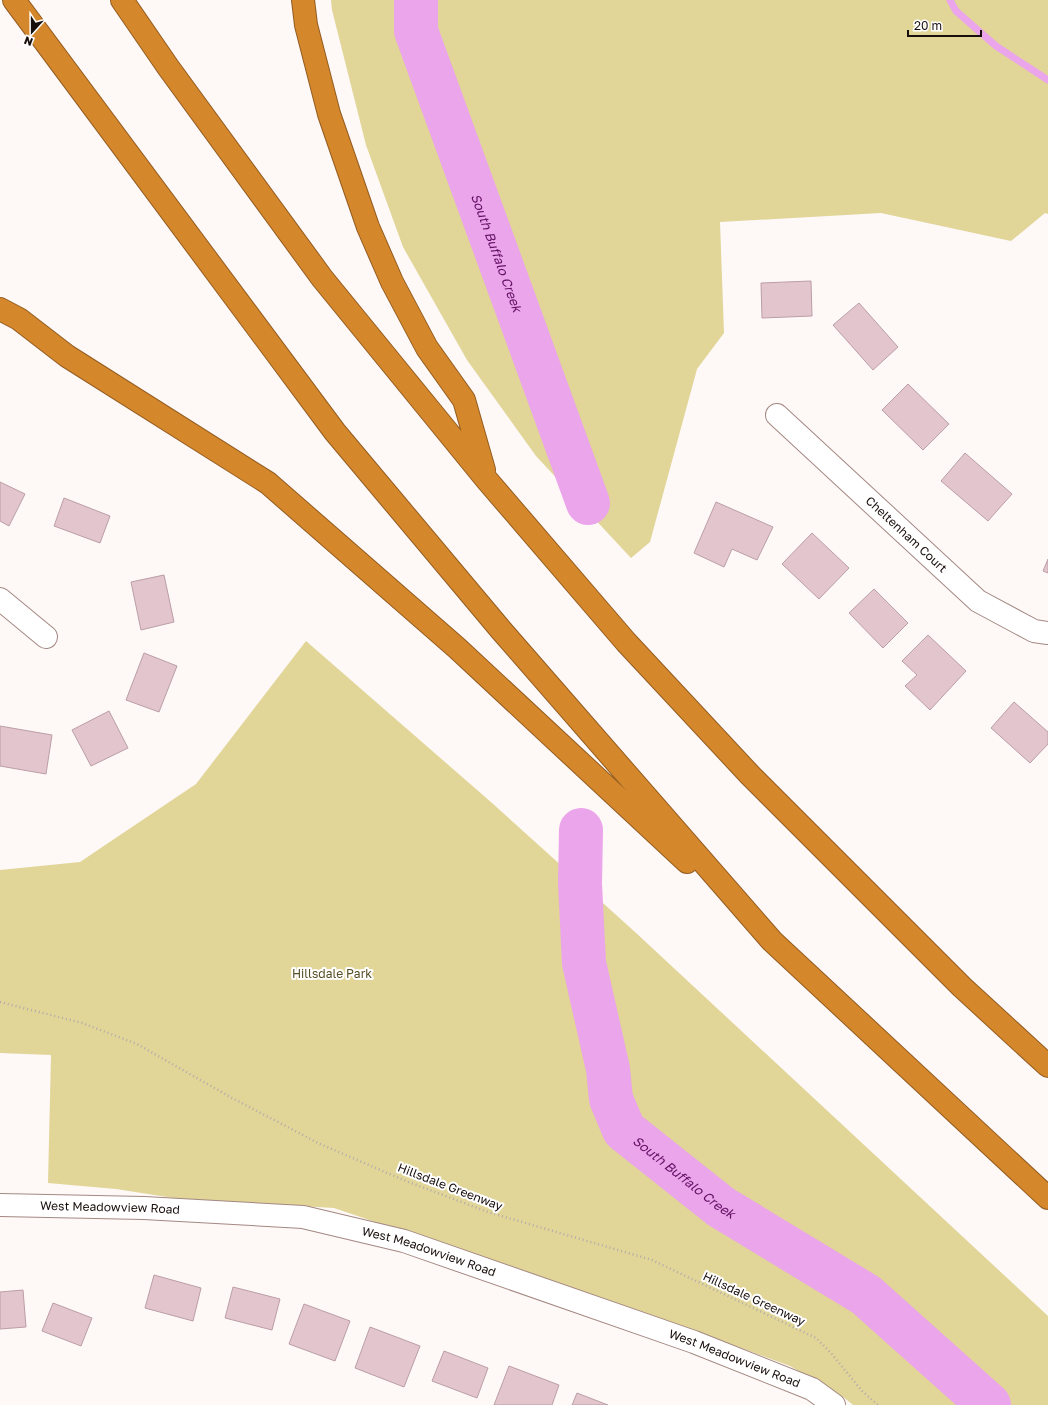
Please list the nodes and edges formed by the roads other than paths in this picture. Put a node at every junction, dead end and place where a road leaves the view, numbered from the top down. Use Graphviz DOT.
graph roads {
  1 [pos="14,0"];
  2 [pos="122,0"];
  3 [pos="303,0"];
  4 [pos="0,309"];
  5 [pos="0,324"];
  6 [pos="67,356"];
  7 [pos="777,415"];
  8 [pos="486,478"];
  9 [pos="0,599"];
  10 [pos="1048,633"];
  11 [pos="46,637"];
  12 [pos="772,942"];
  13 [pos="1048,1066"];
  14 [pos="1048,1198"];
  15 [pos="0,1205"];
  16 [pos="834,1405"];
  1 -- 12 [label="highway"];
  2 -- 8 [label="highway"];
  3 -- 8 [label="highway"];
  4 -- 6 [label="highway"];
  5 -- 6 [label="highway"];
  6 -- 12 [label="highway"];
  7 -- 10 [label="street, Cheltenham Court"];
  8 -- 13 [label="highway"];
  9 -- 11 [label="street"];
  12 -- 14 [label="highway"];
  15 -- 16 [label="street, West Meadowview Road"];
}
